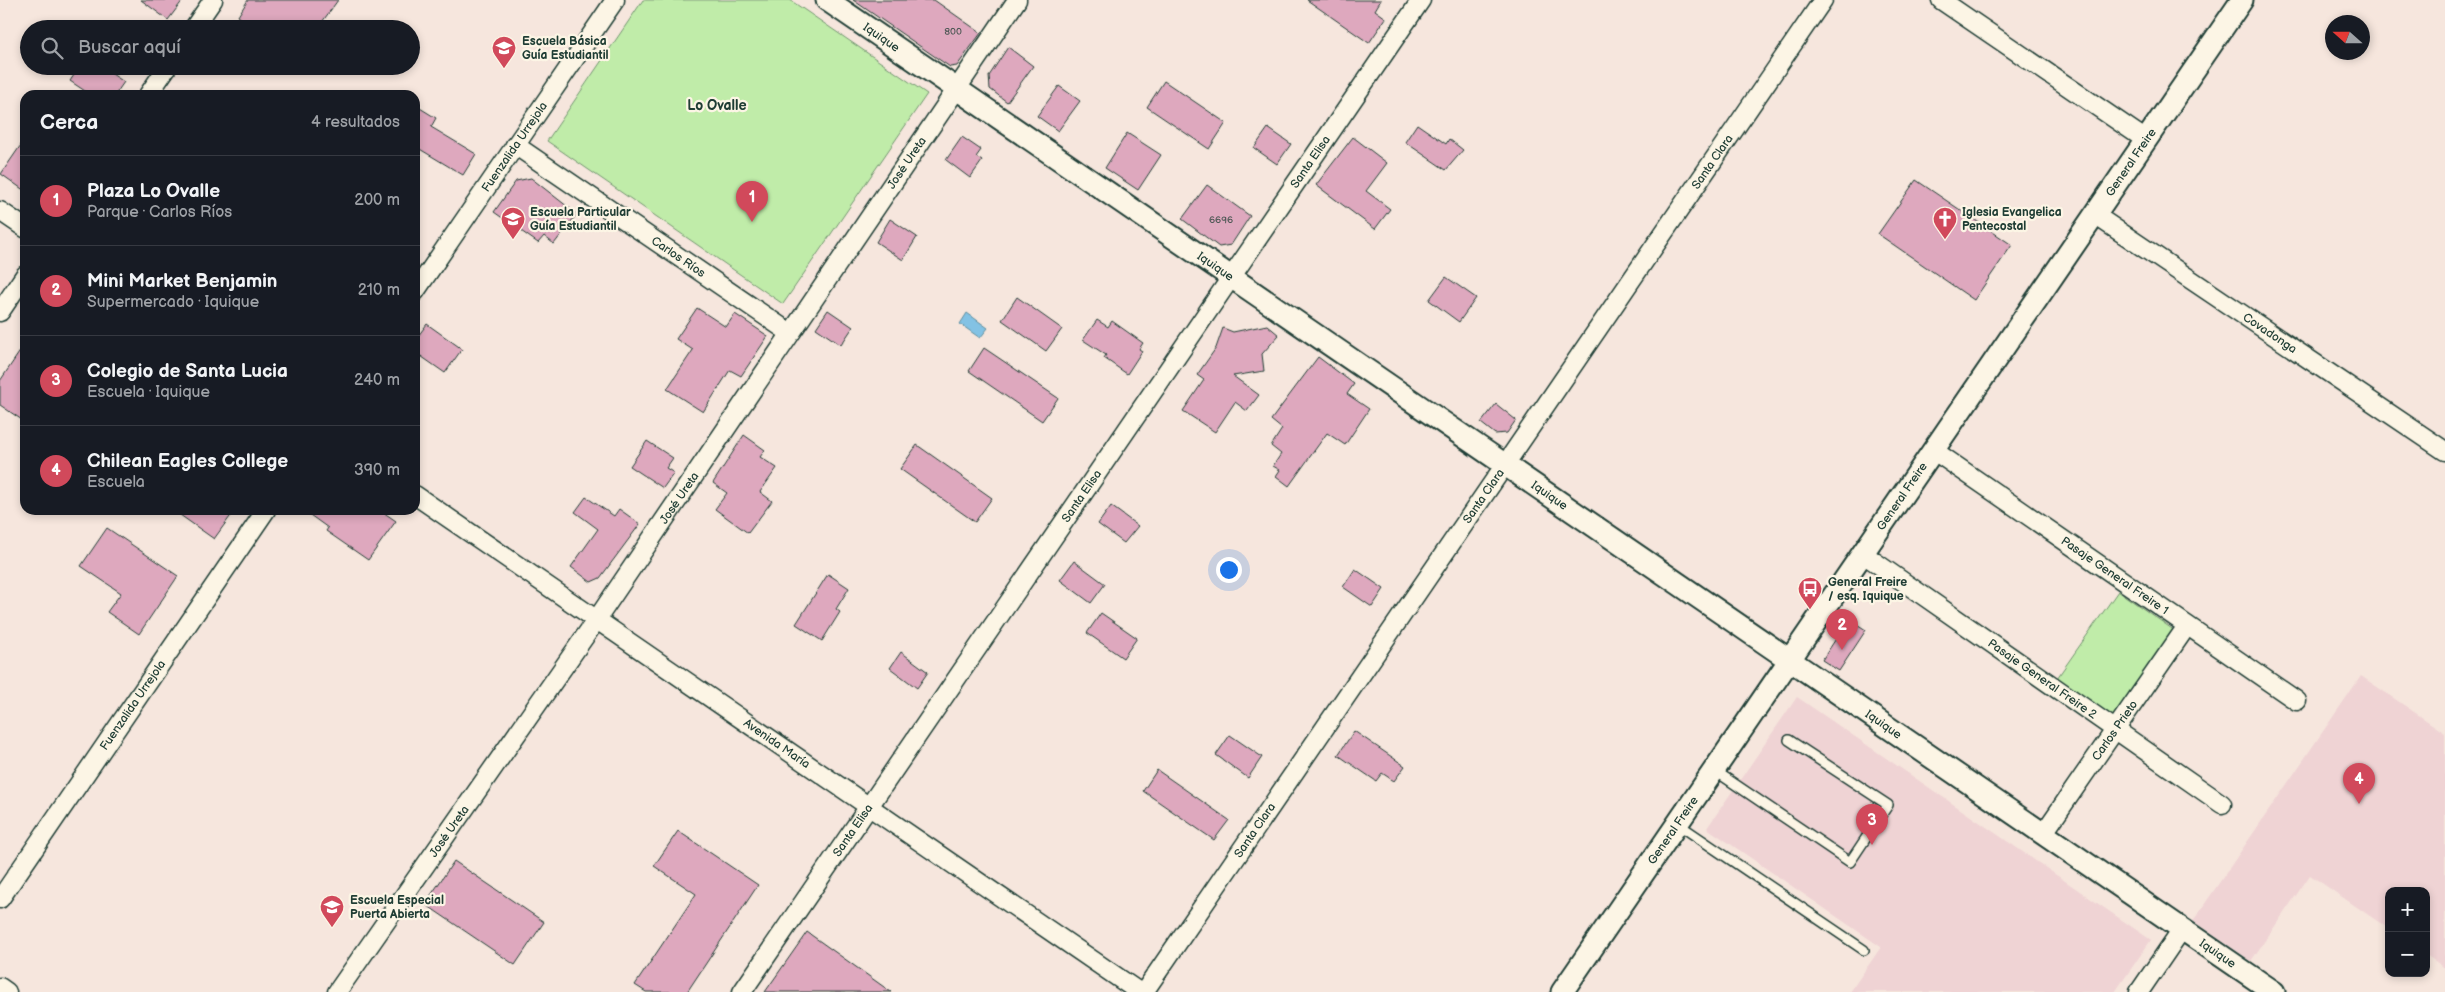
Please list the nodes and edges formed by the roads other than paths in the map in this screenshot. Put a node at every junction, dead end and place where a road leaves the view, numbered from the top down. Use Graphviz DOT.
graph roads {
  1 [pos="213,0"];
  2 [pos="615,0"];
  3 [pos="826,0"];
  4 [pos="1017,0"];
  5 [pos="1421,0"];
  6 [pos="1823,0"];
  7 [pos="1941,0"];
  8 [pos="2242,0"];
  9 [pos="199,20"];
  10 [pos="162,75"];
  11 [pos="956,88"];
  12 [pos="151,90"];
  13 [pos="2146,140"];
  14 [pos="515,145"];
  15 [pos="0,211"];
  16 [pos="2095,215"];
  17 [pos="20,225"];
  18 [pos="1231,277"];
  19 [pos="20,282"];
  20 [pos="420,285"];
  21 [pos="0,312"];
  22 [pos="790,333"];
  23 [pos="1933,450"];
  24 [pos="2445,452"];
  25 [pos="1505,465"];
  26 [pos="420,498"];
  27 [pos="263,515"];
  28 [pos="1862,553"];
  29 [pos="597,619"];
  30 [pos="2187,626"];
  31 [pos="1789,659"];
  32 [pos="2297,702"];
  33 [pos="2116,730"];
  34 [pos="1790,740"];
  35 [pos="1714,770"];
  36 [pos="2222,804"];
  37 [pos="869,806"];
  38 [pos="1677,824"];
  39 [pos="2043,834"];
  40 [pos="0,899"];
  41 [pos="2182,929"];
  42 [pos="1864,950"];
  43 [pos="0,988"];
  44 [pos="7,992"];
  45 [pos="337,992"];
  46 [pos="742,992"];
  47 [pos="1139,992"];
  48 [pos="1144,992"];
  49 [pos="1562,992"];
  50 [pos="2139,992"];
  51 [pos="2274,992"];
  1 -- 9 [label="street"];
  2 -- 14 [label="street, Fuenzalida Urrejola"];
  3 -- 11 [label="street, Iquique"];
  4 -- 11 [label="street, José Ureta"];
  5 -- 18 [label="street, Santa Elisa"];
  6 -- 25 [label="street, Santa Clara"];
  7 -- 13 [label="street"];
  8 -- 13 [label="street, General Freire"];
  10 -- 12 [label="street"];
  11 -- 18 [label="street, Iquique"];
  11 -- 22 [label="street, José Ureta"];
  13 -- 16 [label="street, General Freire"];
  14 -- 20 [label="street, Fuenzalida Urrejola"];
  14 -- 22 [label="street, Carlos Ríos"];
  15 -- 17 [label="street"];
  16 -- 23 [label="street, General Freire"];
  16 -- 24 [label="street, Covadonga"];
  18 -- 25 [label="street, Iquique"];
  18 -- 37 [label="street, Santa Elisa"];
  19 -- 21 [label="street"];
  22 -- 29 [label="street, José Ureta"];
  23 -- 28 [label="street, General Freire"];
  23 -- 30 [label="street, Pasaje General Freire 1"];
  25 -- 31 [label="street, Iquique"];
  25 -- 48 [label="street, Santa Clara"];
  26 -- 29 [label="street, Avenida María"];
  27 -- 40 [label="street, Fuenzalida Urrejola"];
  28 -- 31 [label="street, General Freire"];
  28 -- 33 [label="street, Pasaje General Freire 2"];
  29 -- 37 [label="street, Avenida María"];
  29 -- 45 [label="street, José Ureta"];
  30 -- 32 [label="street, Pasaje General Freire 1"];
  30 -- 33 [label="street, Carlos Prieto"];
  31 -- 35 [label="street, General Freire"];
  31 -- 39 [label="street, Iquique"];
  33 -- 36 [label="street, Pasaje General Freire 2"];
  33 -- 39 [label="street, Carlos Prieto"];
  34 -- 35 [label="lane"];
  35 -- 38 [label="street, General Freire"];
  37 -- 46 [label="street, Santa Elisa"];
  37 -- 47 [label="street, Avenida María"];
  38 -- 42 [label="lane"];
  38 -- 49 [label="street, General Freire"];
  39 -- 41 [label="street, Iquique"];
  41 -- 50 [label="street"];
  41 -- 51 [label="street, Iquique"];
  43 -- 44 [label="street"];
}
